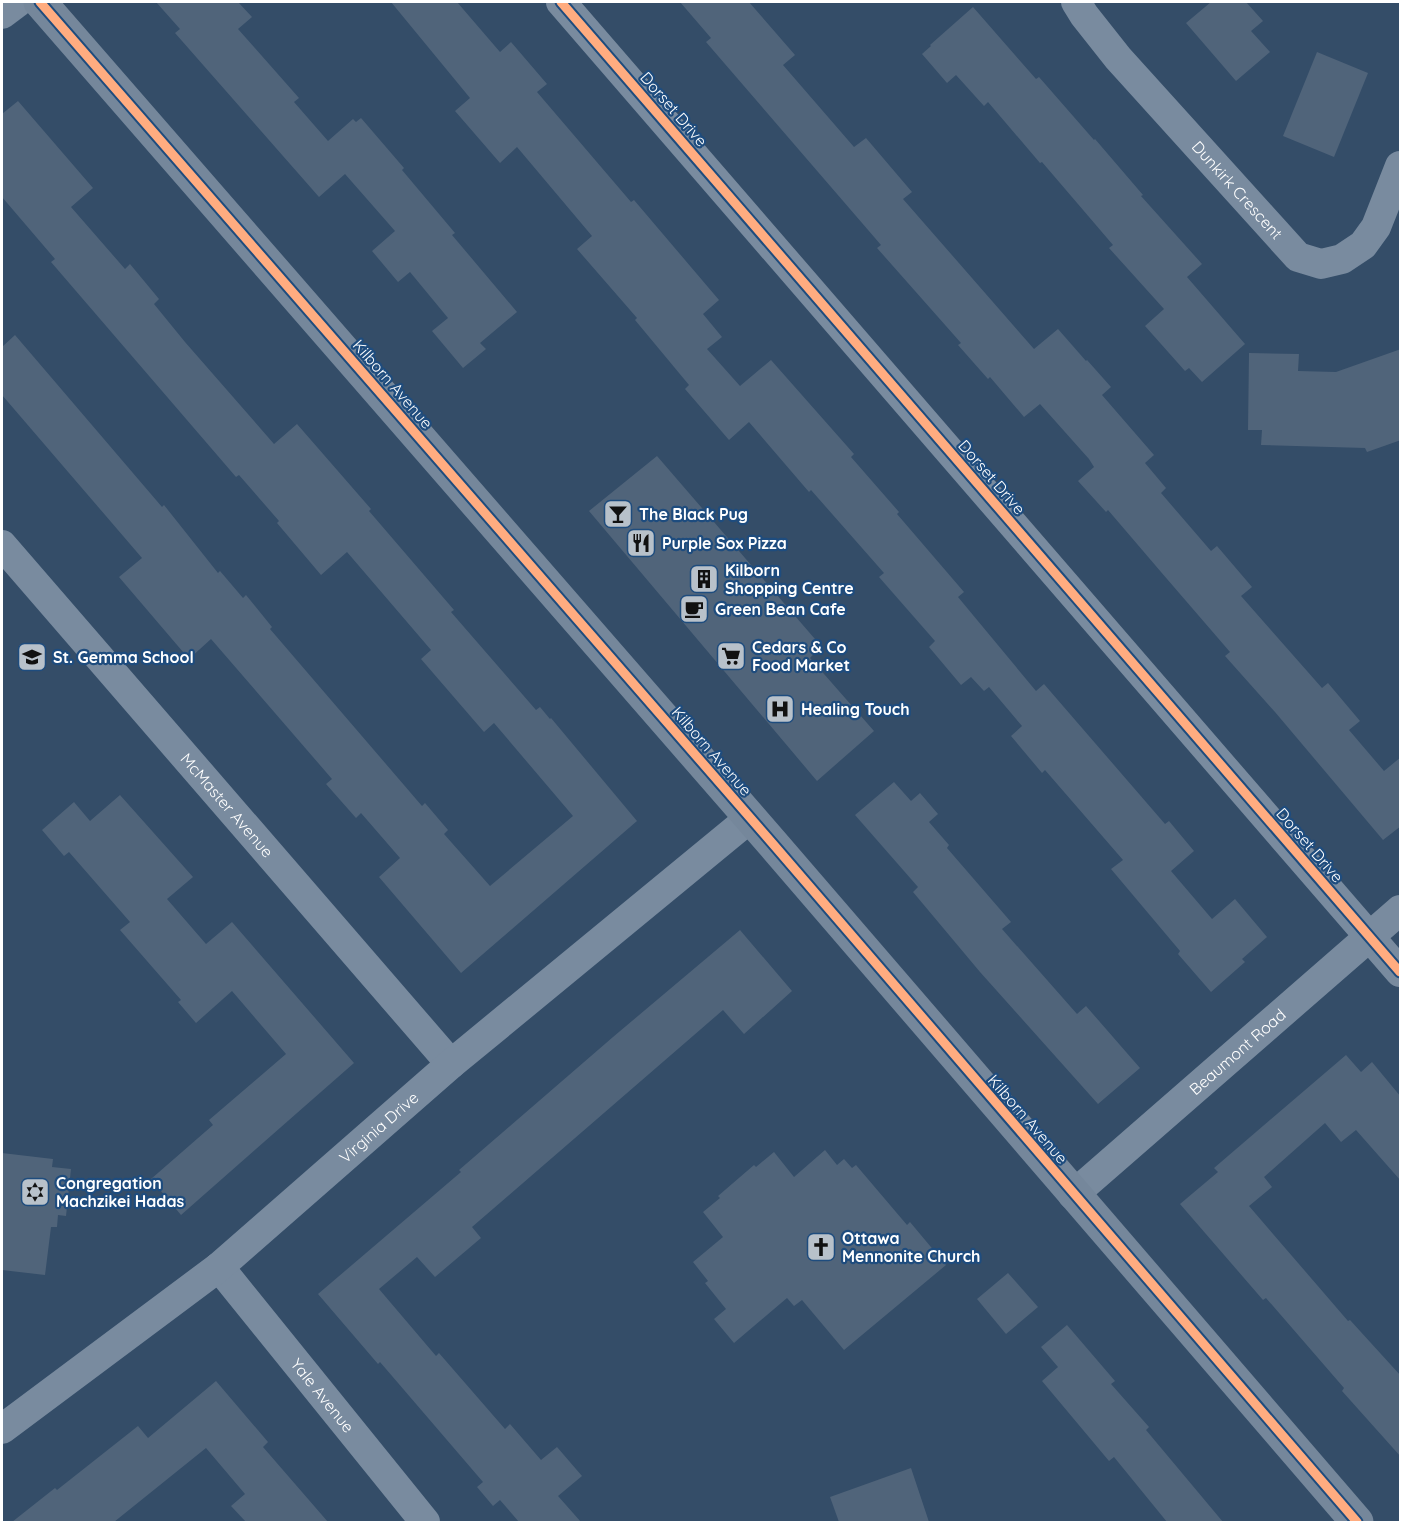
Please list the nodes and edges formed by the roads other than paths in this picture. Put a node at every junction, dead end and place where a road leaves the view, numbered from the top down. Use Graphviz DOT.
graph roads {
  1 [pos="18,2"];
  2 [pos="40,2"];
  3 [pos="561,2"];
  4 [pos="1076,2"];
  5 [pos="2,15"];
  6 [pos="1401,166"];
  7 [pos="2,545"];
  8 [pos="750,818"];
  9 [pos="1401,910"];
  10 [pos="1370,938"];
  11 [pos="1401,972"];
  12 [pos="451,1064"];
  13 [pos="1073,1195"];
  14 [pos="219,1267"];
  15 [pos="2,1429"];
  16 [pos="425,1522"];
  17 [pos="1357,1522"];
  1 -- 5 [label="street"];
  2 -- 8 [label="street, Kilborn Avenue"];
  3 -- 10 [label="street, Dorset Drive"];
  4 -- 6 [label="street, Dunkirk Crescent"];
  7 -- 12 [label="street, McMaster Avenue"];
  8 -- 12 [label="street, Virginia Drive"];
  8 -- 13 [label="street, Kilborn Avenue"];
  9 -- 10 [label="street, Beaumont Road"];
  10 -- 11 [label="street, Dorset Drive"];
  10 -- 13 [label="street, Beaumont Road"];
  12 -- 14 [label="street, Virginia Drive"];
  13 -- 17 [label="street, Kilborn Avenue"];
  14 -- 15 [label="street, Virginia Drive"];
  14 -- 16 [label="street, Yale Avenue"];
}
